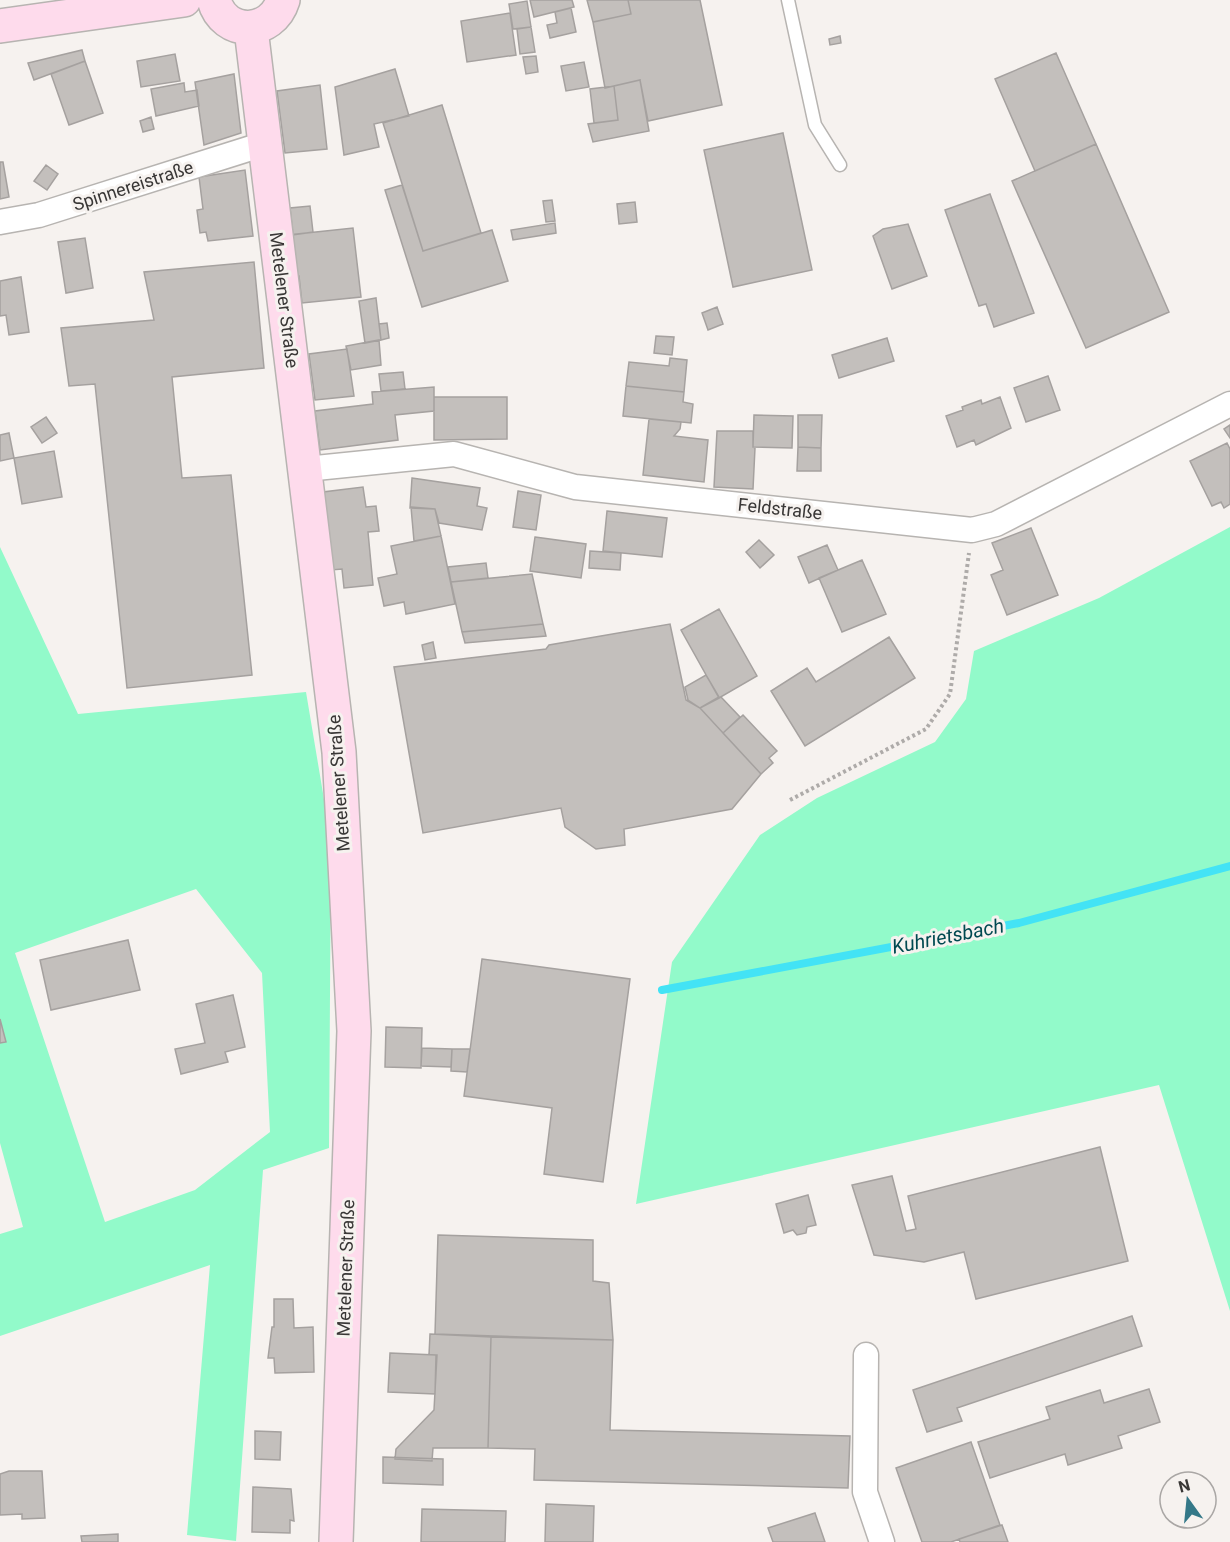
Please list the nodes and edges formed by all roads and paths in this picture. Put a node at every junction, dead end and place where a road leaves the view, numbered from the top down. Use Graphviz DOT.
graph roads {
  1 [pos="184,0"];
  2 [pos="213,0"];
  3 [pos="283,0"];
  4 [pos="788,0"];
  5 [pos="0,26"];
  6 [pos="251,28"];
  7 [pos="264,144"];
  8 [pos="840,165"];
  9 [pos="0,222"];
  10 [pos="1230,404"];
  11 [pos="306,469"];
  12 [pos="972,530"];
  13 [pos="790,800"];
  14 [pos="867,1355"];
  15 [pos="336,1542"];
  16 [pos="882,1542"];
  1 -- 5 [label="main road"];
  2 -- 6 [label="main road"];
  3 -- 6 [label="main road"];
  4 -- 8 [label="lane"];
  6 -- 7 [label="main road, Metelener Straße"];
  7 -- 9 [label="street, Spinnereistraße"];
  7 -- 11 [label="main road, Metelener Straße"];
  10 -- 12 [label="street, Feldstraße"];
  11 -- 12 [label="street, Feldstraße"];
  11 -- 15 [label="main road, Metelener Straße"];
  12 -- 13 [label="path"];
  14 -- 16 [label="street"];
}
